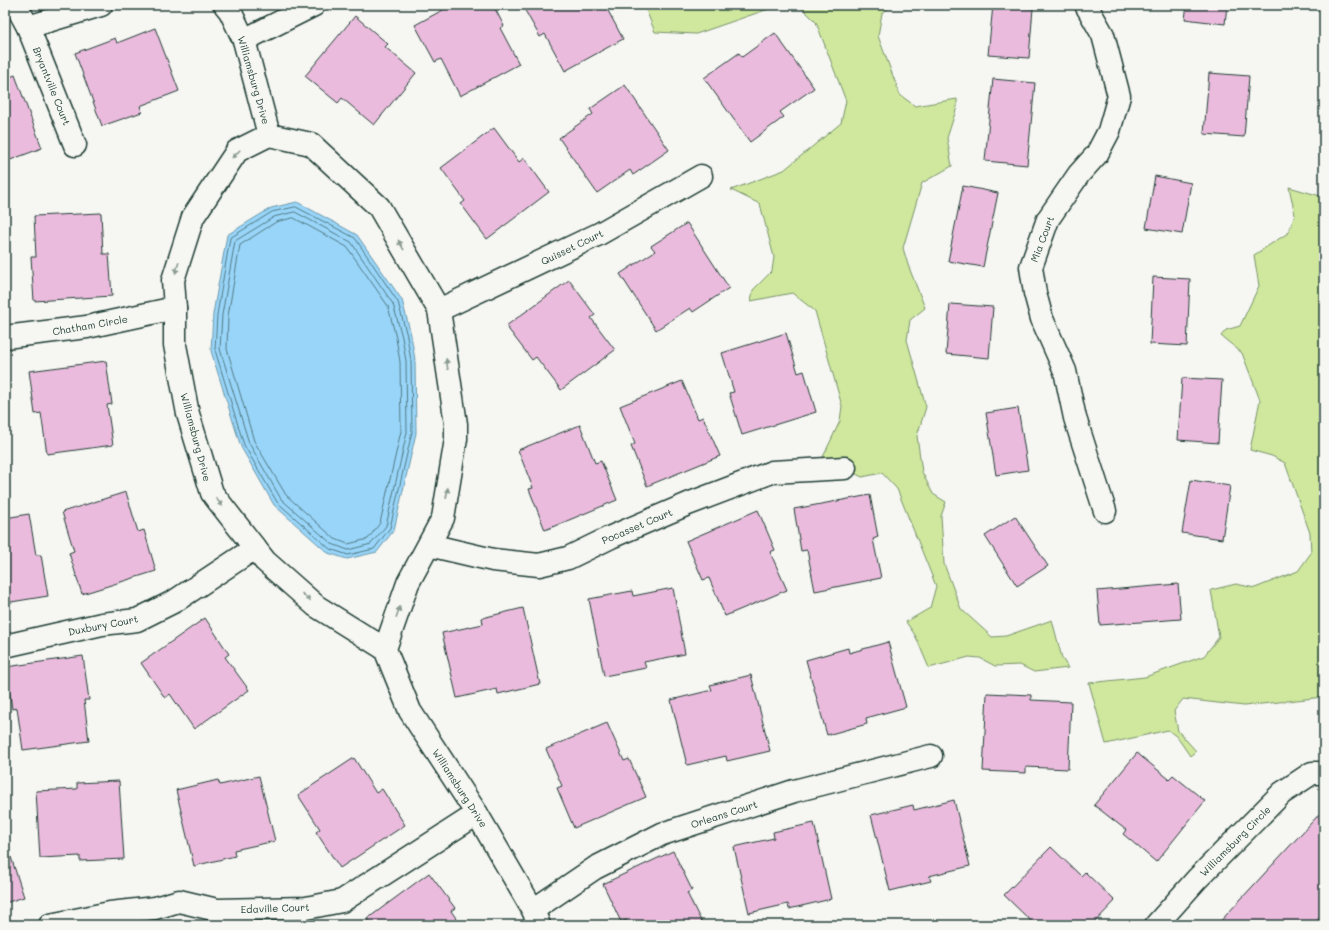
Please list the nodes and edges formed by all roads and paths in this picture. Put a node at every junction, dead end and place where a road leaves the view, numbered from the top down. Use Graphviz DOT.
graph roads {
  1 [pos="16,5"];
  2 [pos="101,5"];
  3 [pos="225,5"];
  4 [pos="314,5"];
  5 [pos="1086,5"];
  6 [pos="28,27"];
  7 [pos="244,40"];
  8 [pos="269,135"];
  9 [pos="75,145"];
  10 [pos="701,176"];
  11 [pos="175,308"];
  12 [pos="439,310"];
  13 [pos="5,337"];
  14 [pos="844,468"];
  15 [pos="1105,511"];
  16 [pos="429,545"];
  17 [pos="255,548"];
  18 [pos="5,646"];
  19 [pos="385,649"];
  20 [pos="931,756"];
  21 [pos="1324,773"];
  22 [pos="477,814"];
  23 [pos="536,918"];
  24 [pos="50,925"];
  25 [pos="1156,925"];
  1 -- 6 [label="street, Bryantville Court"];
  2 -- 6 [label="street"];
  3 -- 7 [label="street, Williamsburg Drive"];
  4 -- 7 [label="street"];
  5 -- 15 [label="street, Mia Court"];
  6 -- 9 [label="street, Bryantville Court"];
  7 -- 8 [label="street, Williamsburg Drive"];
  8 -- 11 [label="street, Williamsburg Drive, one-way"];
  12 -- 8 [label="street, Williamsburg Drive, one-way"];
  10 -- 12 [label="street, Quisset Court"];
  11 -- 13 [label="street, Chatham Circle"];
  11 -- 17 [label="street, Williamsburg Drive, one-way"];
  16 -- 12 [label="street, Williamsburg Drive, one-way"];
  14 -- 16 [label="street, Pocasset Court"];
  19 -- 16 [label="street, Williamsburg Drive, one-way"];
  17 -- 18 [label="street, Duxbury Court"];
  17 -- 19 [label="street, Williamsburg Drive, one-way"];
  19 -- 22 [label="street, Williamsburg Drive"];
  20 -- 23 [label="street, Orleans Court"];
  21 -- 25 [label="street, Williamsburg Circle"];
  22 -- 23 [label="street, Williamsburg Drive"];
  22 -- 24 [label="street, Edaville Court"];
}
